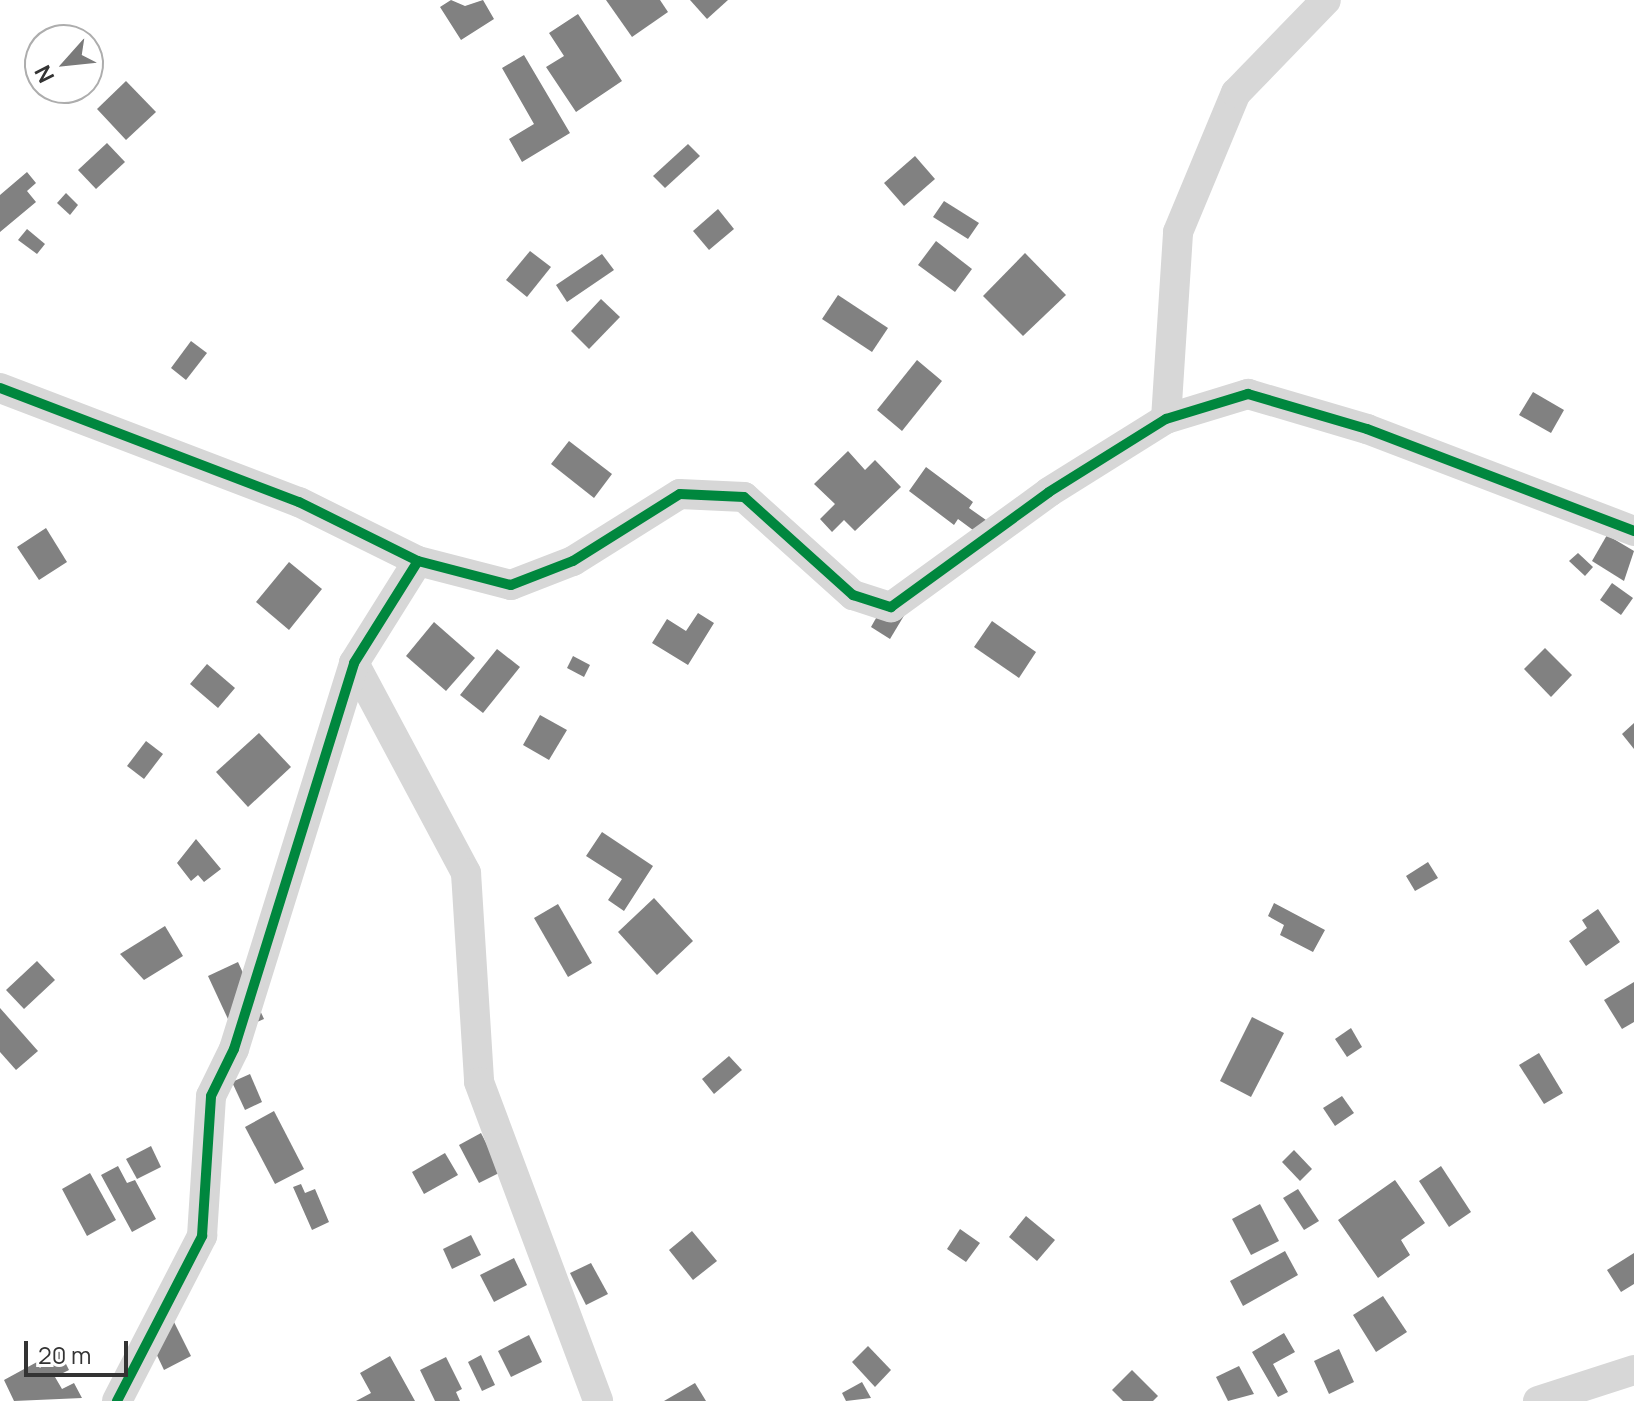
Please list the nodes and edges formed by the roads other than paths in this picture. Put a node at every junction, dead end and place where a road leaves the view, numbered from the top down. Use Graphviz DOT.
graph roads {
  1 [pos="1326,0"];
  2 [pos="0,388"];
  3 [pos="1166,419"];
  4 [pos="1634,531"];
  5 [pos="418,561"];
  6 [pos="354,663"];
  7 [pos="1634,1370"];
  8 [pos="117,1401"];
  9 [pos="598,1401"];
  10 [pos="1538,1401"];
  1 -- 3 [label="street"];
  2 -- 5 [label="street"];
  3 -- 4 [label="street"];
  3 -- 5 [label="street"];
  5 -- 6 [label="street"];
  6 -- 8 [label="street"];
  6 -- 9 [label="street"];
  7 -- 10 [label="street"];
}
